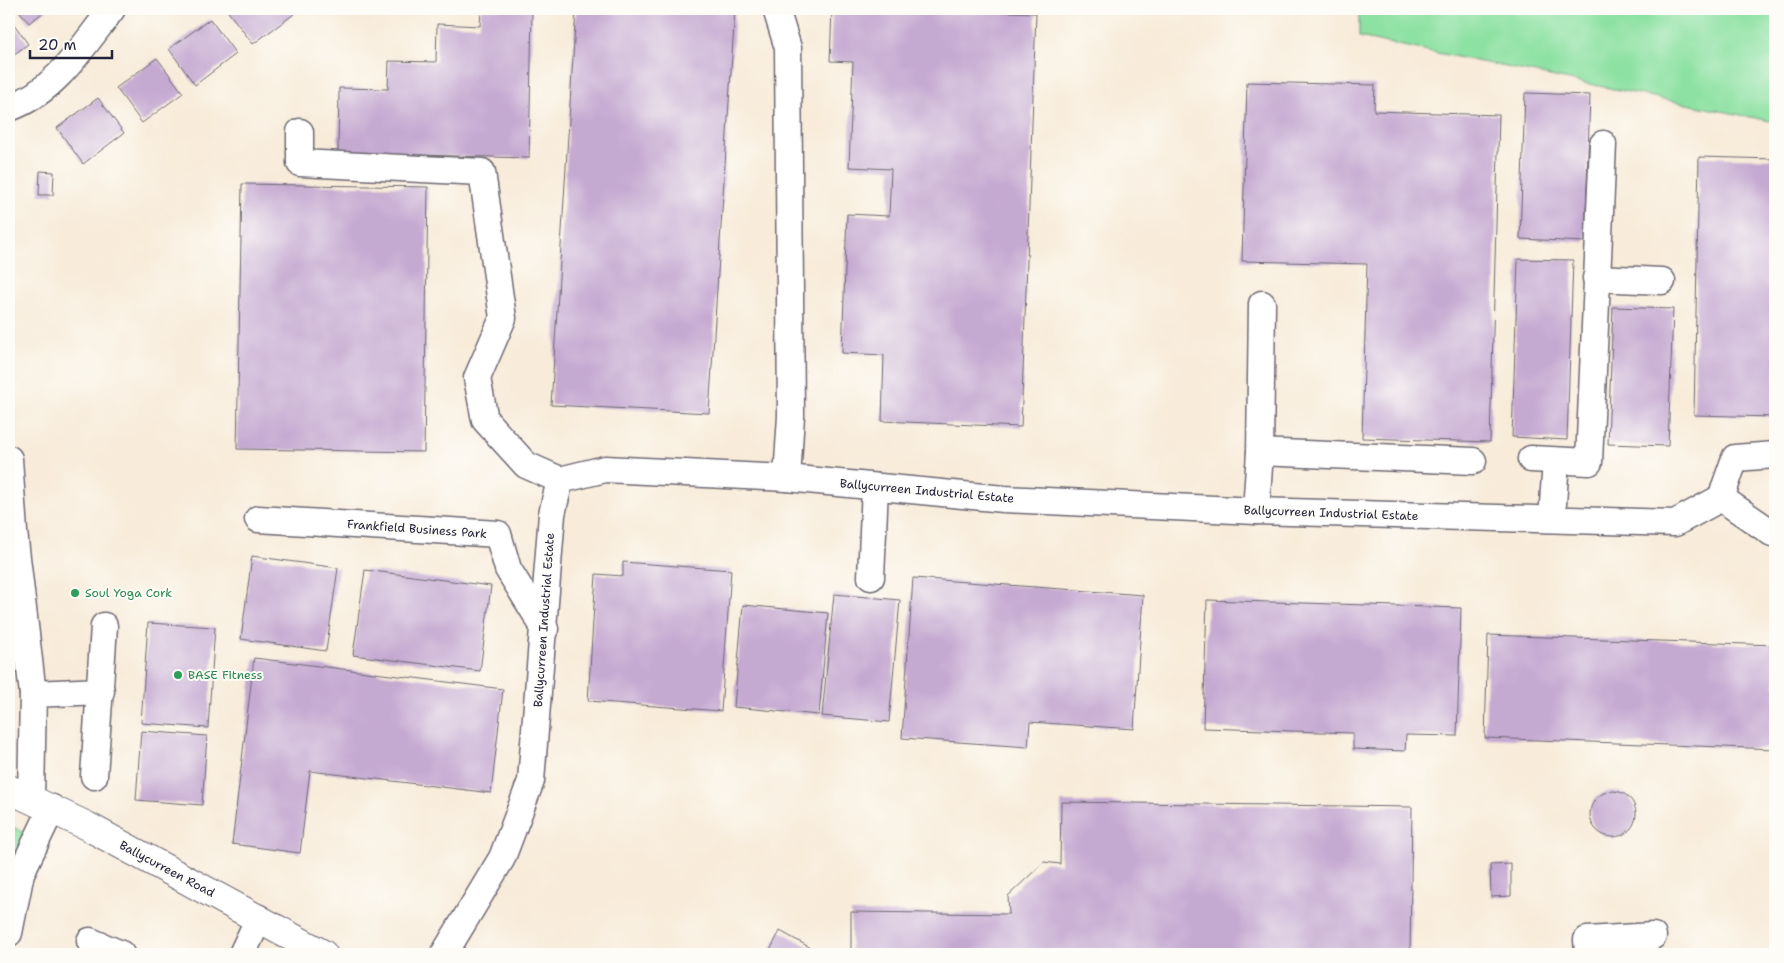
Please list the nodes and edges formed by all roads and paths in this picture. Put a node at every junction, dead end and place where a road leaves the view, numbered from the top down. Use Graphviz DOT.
graph roads {
  1 [pos="112,9"];
  2 [pos="776,9"];
  3 [pos="9,108"];
  4 [pos="300,132"];
  5 [pos="1603,144"];
  6 [pos="1596,278"];
  7 [pos="1662,281"];
  8 [pos="1262,304"];
  9 [pos="1260,452"];
  10 [pos="1775,455"];
  11 [pos="9,459"];
  12 [pos="1473,461"];
  13 [pos="787,478"];
  14 [pos="560,480"];
  15 [pos="875,487"];
  16 [pos="1721,498"];
  17 [pos="1256,511"];
  18 [pos="1552,518"];
  19 [pos="258,519"];
  20 [pos="1775,533"];
  21 [pos="871,577"];
  22 [pos="104,626"];
  23 [pos="545,630"];
  24 [pos="100,691"];
  25 [pos="33,694"];
  26 [pos="94,776"];
  27 [pos="30,799"];
  28 [pos="259,918"];
  29 [pos="9,933"];
  30 [pos="1653,936"];
  31 [pos="90,941"];
  32 [pos="121,954"];
  33 [pos="242,954"];
  34 [pos="323,954"];
  35 [pos="444,954"];
  36 [pos="1588,954"];
  1 -- 3 [label="street"];
  2 -- 13 [label="street"];
  4 -- 14 [label="street"];
  5 -- 6 [label="street"];
  6 -- 7 [label="street"];
  6 -- 18 [label="street"];
  8 -- 9 [label="street"];
  9 -- 12 [label="street"];
  9 -- 17 [label="street"];
  10 -- 16 [label="street"];
  11 -- 25 [label="street"];
  13 -- 14 [label="street, Ballycurreen Industrial Estate"];
  13 -- 15 [label="street, Ballycurreen Industrial Estate"];
  14 -- 23 [label="street, Ballycurreen Industrial Estate"];
  15 -- 17 [label="street, Ballycurreen Industrial Estate"];
  15 -- 21 [label="street"];
  16 -- 18 [label="street, Ballycurreen Industrial Estate"];
  16 -- 20 [label="street"];
  17 -- 18 [label="street, Ballycurreen Industrial Estate"];
  19 -- 23 [label="street, Frankfield Business Park"];
  22 -- 24 [label="street"];
  23 -- 35 [label="street, Ballycurreen Industrial Estate"];
  24 -- 25 [label="street"];
  24 -- 26 [label="street"];
  25 -- 27 [label="street"];
  27 -- 28 [label="main road, Ballycurreen Road"];
  27 -- 29 [label="street"];
  28 -- 33 [label="street"];
  28 -- 34 [label="main road, Ballycurreen Road"];
  30 -- 36 [label="street"];
  31 -- 32 [label="street"];
}
